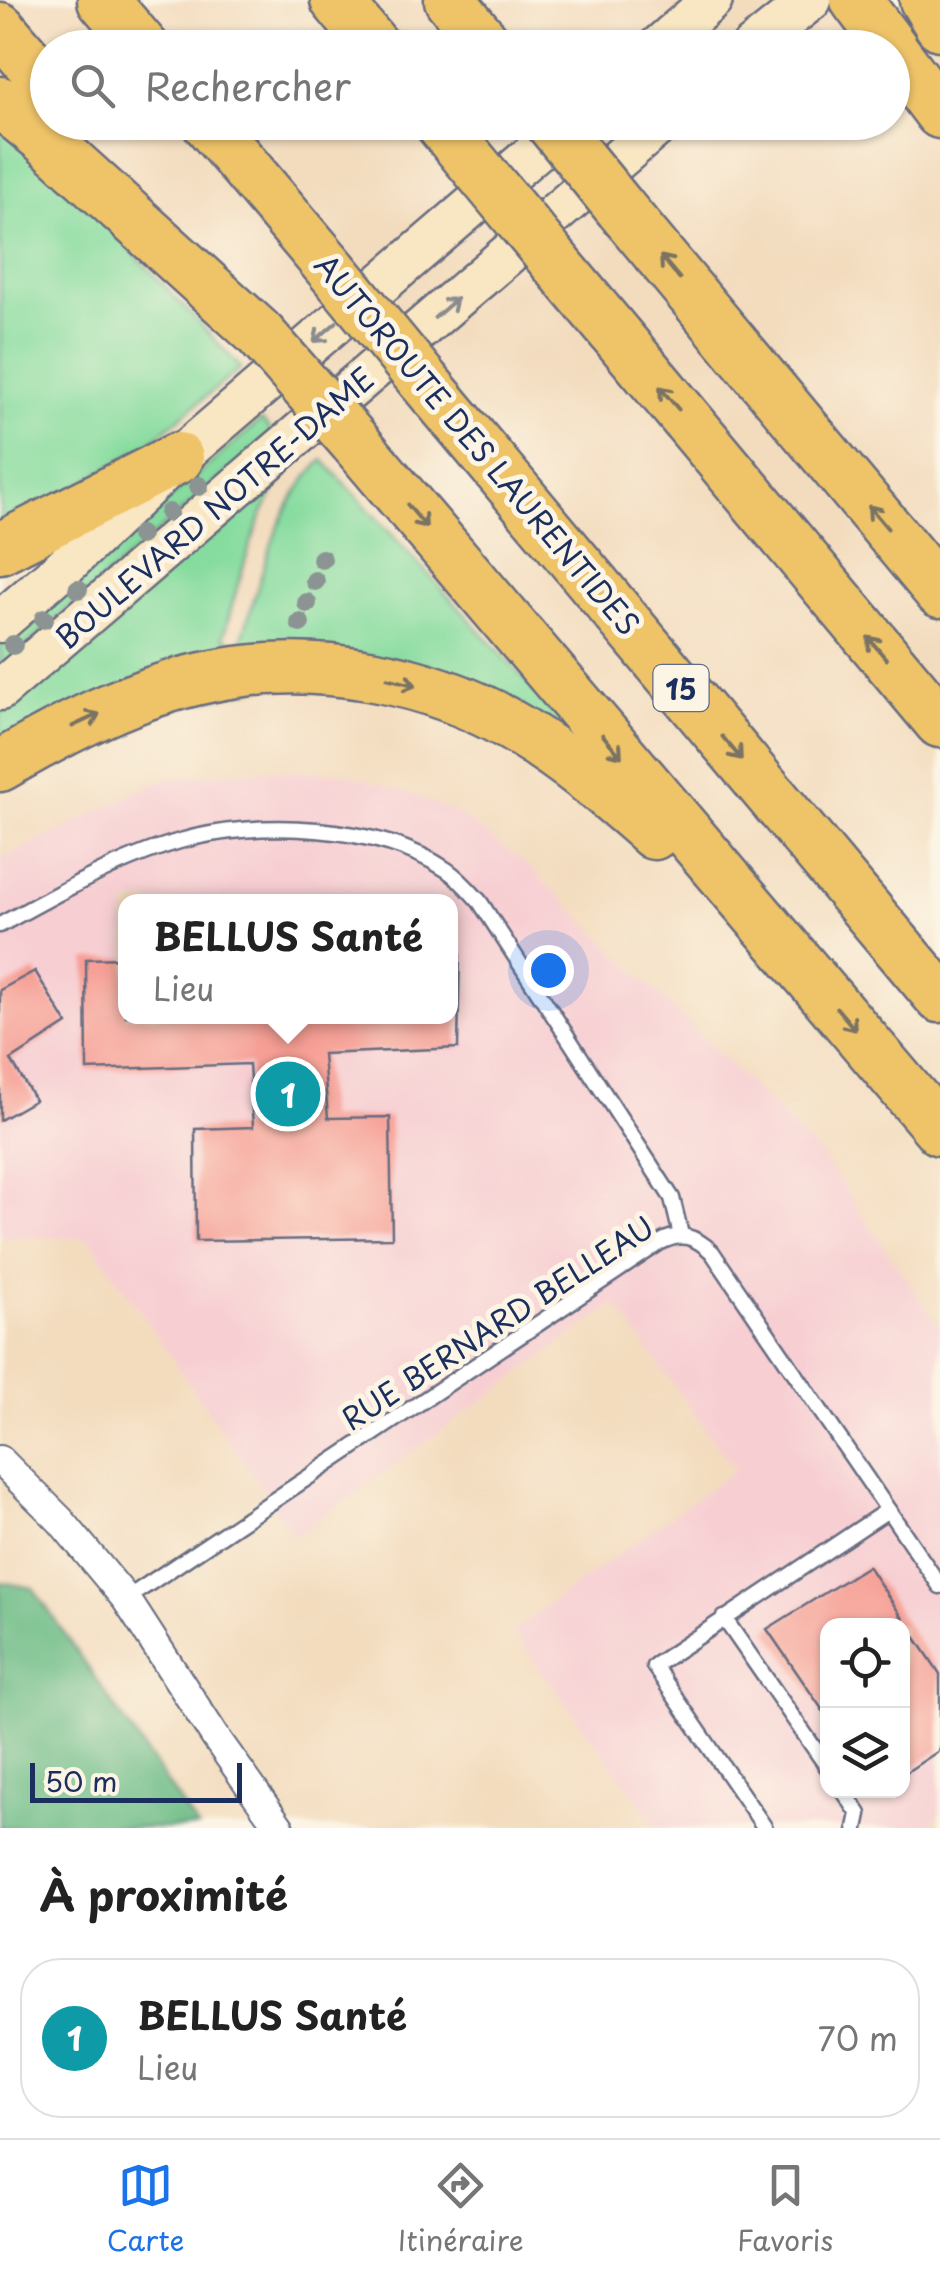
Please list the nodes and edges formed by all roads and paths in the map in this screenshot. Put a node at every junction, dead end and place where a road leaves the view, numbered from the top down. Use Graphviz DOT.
graph roads {
  1 [pos="103,0"];
  2 [pos="336,0"];
  3 [pos="450,0"];
  4 [pos="712,0"];
  5 [pos="810,0"];
  6 [pos="925,0"];
  7 [pos="940,25"];
  8 [pos="0,28"];
  9 [pos="129,30"];
  10 [pos="361,30"];
  11 [pos="474,30"];
  12 [pos="678,30"];
  13 [pos="773,30"];
  14 [pos="30,63"];
  15 [pos="910,76"];
  16 [pos="0,102"];
  17 [pos="940,113"];
  18 [pos="30,127"];
  19 [pos="46,140"];
  20 [pos="95,140"];
  21 [pos="222,140"];
  22 [pos="518,140"];
  23 [pos="565,140"];
  24 [pos="645,140"];
  25 [pos="461,160"];
  26 [pos="537,253"];
  27 [pos="259,333"];
  28 [pos="178,458"];
  29 [pos="0,548"];
  30 [pos="940,592"];
  31 [pos="0,622"];
  32 [pos="0,690"];
  33 [pos="940,722"];
  34 [pos="0,766"];
  35 [pos="0,925"];
  36 [pos="782,945"];
  37 [pos="940,996"];
  38 [pos="940,1130"];
  39 [pos="681,1236"];
  40 [pos="0,1460"];
  41 [pos="888,1510"];
  42 [pos="940,1586"];
  43 [pos="126,1599"];
  44 [pos="724,1618"];
  45 [pos="820,1756"];
  46 [pos="848,1798"];
  47 [pos="280,1828"];
  48 [pos="765,1828"];
  49 [pos="856,1828"];
  1 -- 9 [label="highway"];
  2 -- 10 [label="highway"];
  3 -- 11 [label="highway"];
  4 -- 12 [label="street"];
  5 -- 13 [label="street"];
  6 -- 7 [label="highway"];
  8 -- 14 [label="highway"];
  15 -- 17 [label="highway"];
  16 -- 18 [label="highway"];
  19 -- 27 [label="highway"];
  20 -- 27 [label="highway"];
  21 -- 37 [label="highway, AUTOROUTE DES LAURENTIDES / 15, one-way, bridge"];
  22 -- 25 [label="street, BOULEVARD NOTRE-DAME"];
  30 -- 23 [label="highway, one-way, bridge"];
  24 -- 26 [label="street, BOULEVARD NOTRE-DAME"];
  25 -- 26 [label="highway, bridge"];
  25 -- 28 [label="street, BOULEVARD NOTRE-DAME, one-way"];
  32 -- 26 [label="street, BOULEVARD NOTRE-DAME, one-way"];
  33 -- 26 [label="highway, one-way"];
  27 -- 36 [label="highway, one-way, bridge"];
  28 -- 29 [label="highway"];
  28 -- 31 [label="street, BOULEVARD NOTRE-DAME"];
  34 -- 36 [label="highway, one-way"];
  35 -- 39 [label="lane"];
  36 -- 38 [label="highway, one-way"];
  39 -- 41 [label="lane, RUE BERNARD BELLEAU"];
  39 -- 43 [label="lane, RUE BERNARD BELLEAU"];
  40 -- 43 [label="street"];
  41 -- 42 [label="lane, RUE BERNARD BELLEAU"];
  41 -- 44 [label="lane"];
  43 -- 47 [label="street"];
  44 -- 45 [label="lane"];
  44 -- 48 [label="lane"];
  46 -- 49 [label="lane"];
}
